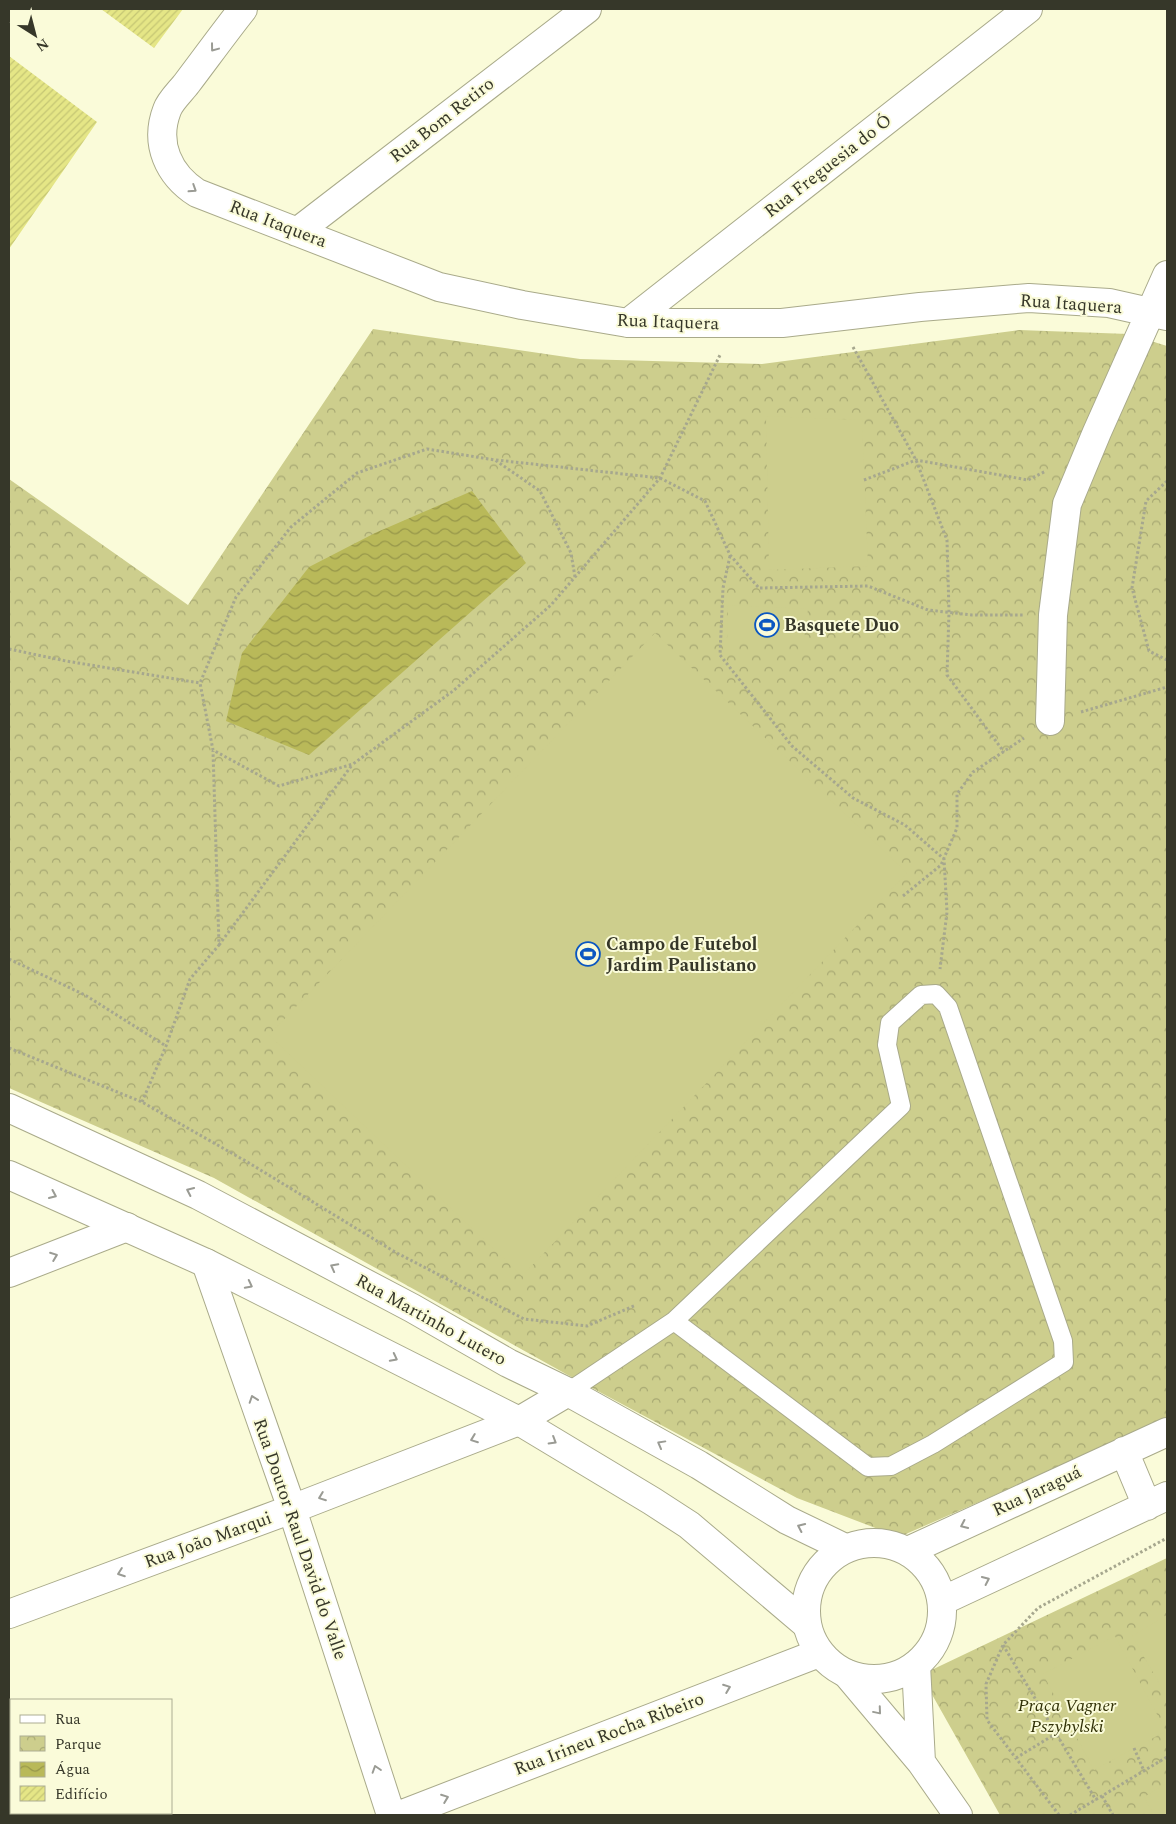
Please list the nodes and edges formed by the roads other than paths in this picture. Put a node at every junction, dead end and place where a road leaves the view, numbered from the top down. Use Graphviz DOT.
graph roads {
  1 [pos="243,9"];
  2 [pos="587,9"];
  3 [pos="1028,9"];
  4 [pos="297,232"];
  5 [pos="1167,275"];
  6 [pos="1159,314"];
  7 [pos="628,323"];
  8 [pos="1050,721"];
  9 [pos="9,1108"];
  10 [pos="9,1175"];
  11 [pos="127,1227"];
  12 [pos="206,1263"];
  13 [pos="9,1274"];
  14 [pos="674,1321"];
  15 [pos="568,1392"];
  16 [pos="519,1421"];
  17 [pos="1167,1432"];
  18 [pos="1124,1451"];
  19 [pos="1157,1501"];
  20 [pos="292,1509"];
  21 [pos="845,1548"];
  22 [pos="908,1551"];
  23 [pos="942,1600"];
  24 [pos="9,1614"];
  25 [pos="806,1624"];
  26 [pos="819,1653"];
  27 [pos="916,1665"];
  28 [pos="847,1674"];
  29 [pos="921,1762"];
  30 [pos="391,1815"];
  31 [pos="400,1815"];
  32 [pos="958,1815"];
  1 -- 4 [label="street, Rua Itaquera, one-way"];
  2 -- 4 [label="street, Rua Bom Retiro"];
  3 -- 7 [label="street, Rua Freguesia do Ó"];
  4 -- 7 [label="street, Rua Itaquera"];
  5 -- 6 [label="street"];
  6 -- 7 [label="street, Rua Itaquera"];
  6 -- 8 [label="street, Rua Itaquera"];
  15 -- 9 [label="street, Rua Martinho Lutero, one-way"];
  10 -- 11 [label="street, one-way"];
  11 -- 12 [label="street"];
  13 -- 11 [label="street, one-way"];
  12 -- 16 [label="street, one-way"];
  20 -- 12 [label="street, Rua Doutor Raul David do Valle, one-way"];
  14 -- 14 [label="lane"];
  14 -- 15 [label="lane"];
  15 -- 16 [label="street, Rua João Marqui"];
  21 -- 15 [label="street, Rua Martinho Lutero, one-way"];
  16 -- 20 [label="street, Rua João Marqui, one-way"];
  16 -- 25 [label="street, one-way"];
  17 -- 18 [label="street, Rua Jaraguá"];
  18 -- 19 [label="street"];
  18 -- 22 [label="street, Rua Jaraguá, one-way"];
  23 -- 19 [label="street, one-way"];
  20 -- 24 [label="street, Rua João Marqui, one-way"];
  30 -- 20 [label="street, Rua Doutor Raul David do Valle, one-way"];
  21 -- 22 [label="street"];
  21 -- 25 [label="street"];
  22 -- 23 [label="street"];
  23 -- 27 [label="street"];
  25 -- 26 [label="street"];
  26 -- 28 [label="street"];
  31 -- 26 [label="street, Rua Irineu Rocha Ribeiro, one-way"];
  27 -- 28 [label="street"];
  27 -- 29 [label="street"];
  28 -- 29 [label="street, one-way"];
  29 -- 32 [label="street"];
}
